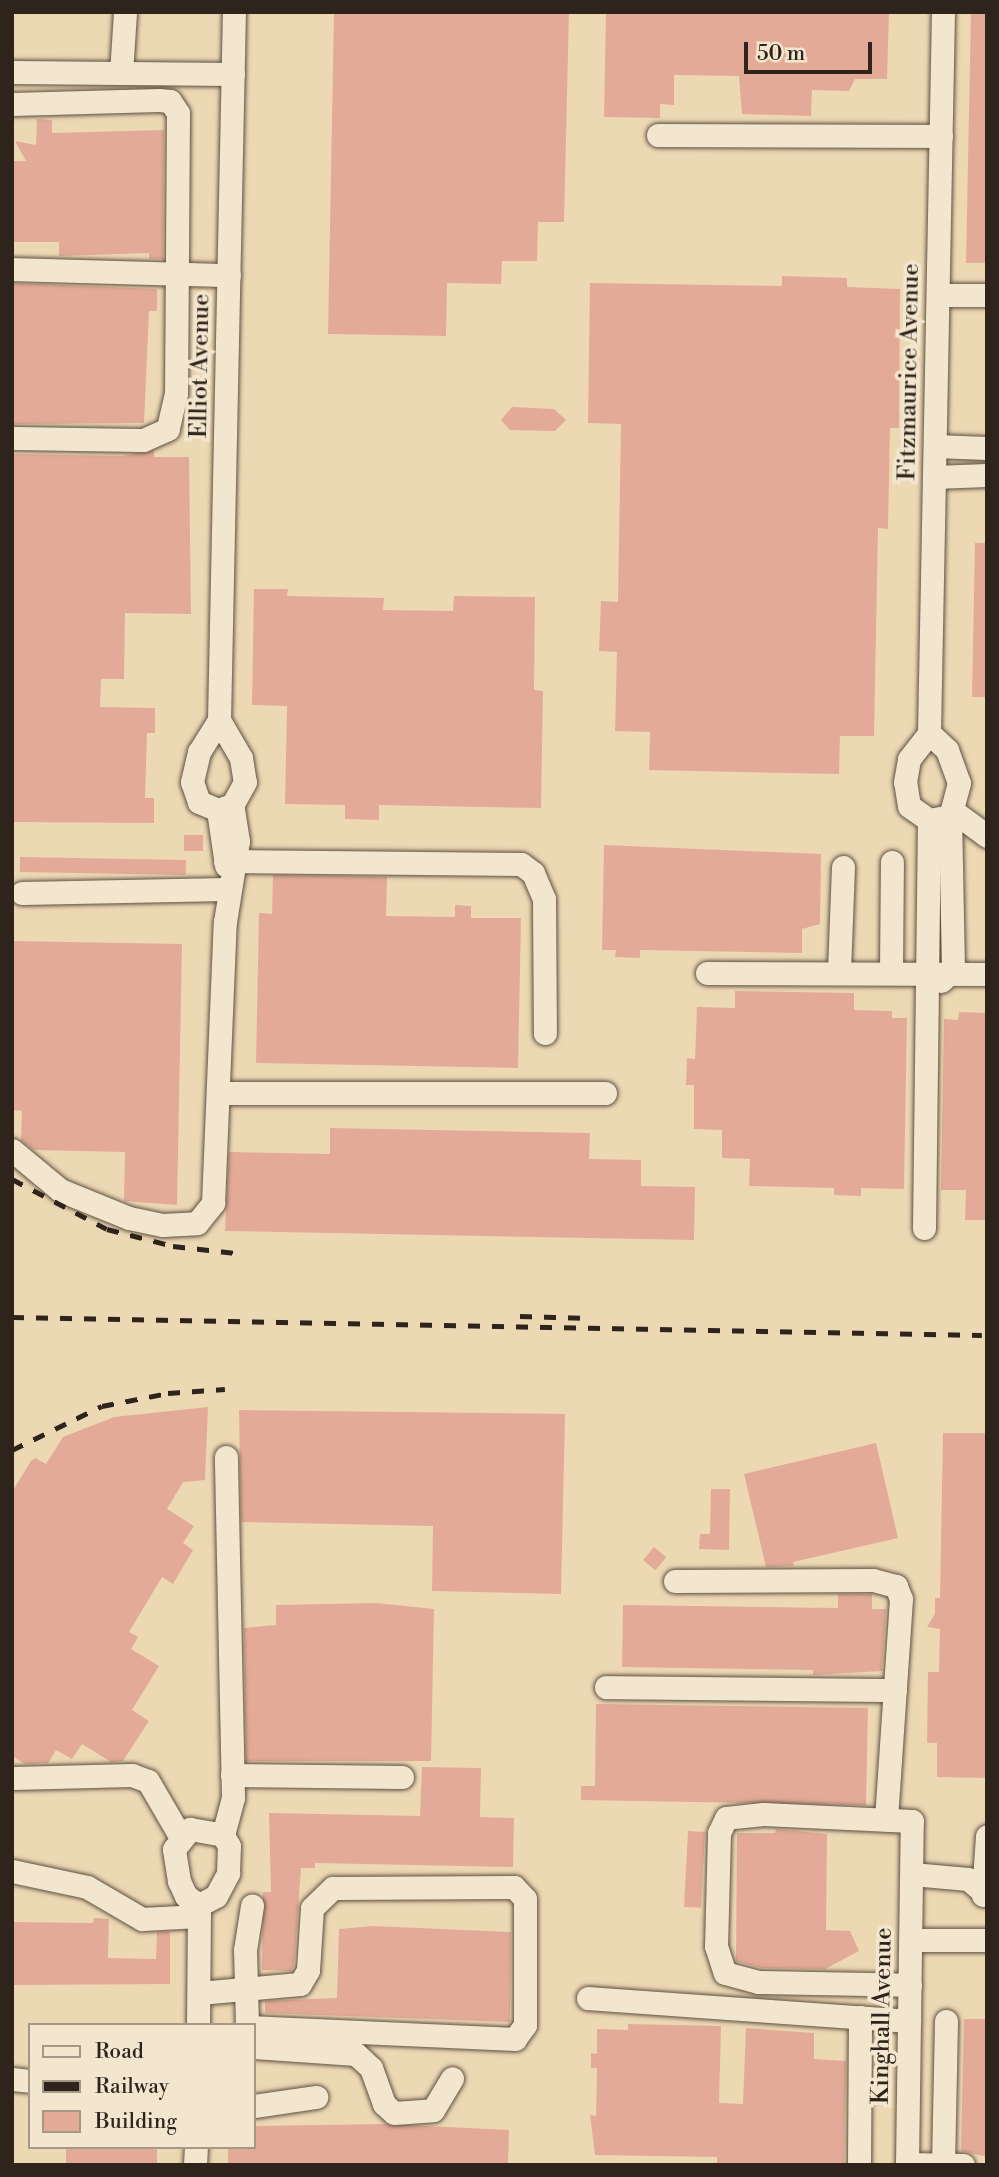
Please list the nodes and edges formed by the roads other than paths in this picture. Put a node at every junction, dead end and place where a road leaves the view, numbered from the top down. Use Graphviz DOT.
graph roads {
  1 [pos="125,12"];
  2 [pos="234,12"];
  3 [pos="943,12"];
  4 [pos="12,72"];
  5 [pos="121,73"];
  6 [pos="233,74"];
  7 [pos="12,104"];
  8 [pos="658,135"];
  9 [pos="941,136"];
  10 [pos="12,269"];
  11 [pos="178,274"];
  12 [pos="229,275"];
  13 [pos="938,295"];
  14 [pos="987,295"];
  15 [pos="12,438"];
  16 [pos="935,446"];
  17 [pos="987,448"];
  18 [pos="987,475"];
  19 [pos="934,477"];
  20 [pos="219,720"];
  21 [pos="929,733"];
  22 [pos="225,808"];
  23 [pos="944,815"];
  24 [pos="987,836"];
  25 [pos="892,862"];
  26 [pos="843,867"];
  27 [pos="229,871"];
  28 [pos="22,893"];
  29 [pos="926,970"];
  30 [pos="953,970"];
  31 [pos="839,971"];
  32 [pos="891,971"];
  33 [pos="707,972"];
  34 [pos="987,974"];
  35 [pos="926,994"];
  36 [pos="545,1033"];
  37 [pos="218,1093"];
  38 [pos="605,1093"];
  39 [pos="12,1150"];
  40 [pos="924,1228"];
  41 [pos="226,1457"];
  42 [pos="675,1581"];
  43 [pos="606,1687"];
  44 [pos="895,1690"];
  45 [pos="232,1775"];
  46 [pos="402,1777"];
  47 [pos="12,1778"];
  48 [pos="886,1819"];
  49 [pos="223,1835"];
  50 [pos="180,1836"];
  51 [pos="987,1836"];
  52 [pos="12,1871"];
  53 [pos="912,1872"];
  54 [pos="985,1895"];
  55 [pos="252,1906"];
  56 [pos="199,1910"];
  57 [pos="911,1940"];
  58 [pos="987,1940"];
  59 [pos="910,1984"];
  60 [pos="245,1990"];
  61 [pos="199,1993"];
  62 [pos="588,1998"];
  63 [pos="860,2017"];
  64 [pos="909,2021"];
  65 [pos="946,2021"];
  66 [pos="198,2023"];
  67 [pos="247,2023"];
  68 [pos="256,2027"];
  69 [pos="256,2047"];
  70 [pos="452,2078"];
  71 [pos="316,2097"];
  72 [pos="256,2106"];
  73 [pos="859,2165"];
  74 [pos="907,2165"];
  75 [pos="943,2165"];
  76 [pos="962,2165"];
  1 -- 5 [label="street"];
  2 -- 6 [label="street, Elliot Avenue"];
  3 -- 9 [label="street, Fitzmaurice Avenue"];
  4 -- 5 [label="street"];
  5 -- 6 [label="street"];
  6 -- 12 [label="street, Elliot Avenue"];
  7 -- 11 [label="street"];
  8 -- 9 [label="street"];
  9 -- 13 [label="street, Fitzmaurice Avenue"];
  10 -- 11 [label="street"];
  11 -- 12 [label="street"];
  11 -- 15 [label="street"];
  12 -- 20 [label="street, Elliot Avenue"];
  13 -- 14 [label="street"];
  13 -- 16 [label="street, Fitzmaurice Avenue"];
  16 -- 17 [label="street"];
  16 -- 19 [label="street, Fitzmaurice Avenue"];
  18 -- 19 [label="street"];
  19 -- 21 [label="street, Fitzmaurice Avenue"];
  20 -- 22 [label="street"];
  20 -- 22 [label="street"];
  21 -- 23 [label="street"];
  21 -- 23 [label="street"];
  22 -- 27 [label="street"];
  23 -- 24 [label="street"];
  23 -- 29 [label="street"];
  23 -- 30 [label="street"];
  25 -- 32 [label="street"];
  26 -- 31 [label="street"];
  27 -- 28 [label="street"];
  27 -- 36 [label="street"];
  27 -- 37 [label="street"];
  29 -- 30 [label="street"];
  29 -- 32 [label="street"];
  29 -- 35 [label="street"];
  30 -- 34 [label="street"];
  30 -- 35 [label="street"];
  31 -- 32 [label="street"];
  31 -- 33 [label="street"];
  35 -- 40 [label="street"];
  37 -- 38 [label="street"];
  37 -- 39 [label="street"];
  41 -- 45 [label="street"];
  42 -- 44 [label="street"];
  43 -- 44 [label="street"];
  44 -- 48 [label="street"];
  45 -- 46 [label="street"];
  45 -- 49 [label="street"];
  47 -- 50 [label="street"];
  48 -- 53 [label="street, Kinghall Avenue"];
  48 -- 59 [label="street"];
  49 -- 50 [label="street"];
  49 -- 56 [label="street"];
  50 -- 56 [label="street"];
  51 -- 54 [label="street"];
  52 -- 56 [label="street"];
  53 -- 54 [label="street"];
  53 -- 57 [label="street, Kinghall Avenue"];
  55 -- 60 [label="street"];
  56 -- 61 [label="street"];
  57 -- 58 [label="street"];
  57 -- 59 [label="street, Kinghall Avenue"];
  59 -- 64 [label="street, Kinghall Avenue"];
  60 -- 61 [label="street"];
  60 -- 67 [label="street"];
  60 -- 68 [label="street"];
  61 -- 66 [label="street"];
  62 -- 63 [label="street"];
  63 -- 64 [label="street"];
  63 -- 73 [label="street"];
  64 -- 74 [label="street, Kinghall Avenue"];
  65 -- 75 [label="street"];
  69 -- 70 [label="street"];
  71 -- 72 [label="street"];
  74 -- 75 [label="street"];
  75 -- 76 [label="street"];
}
